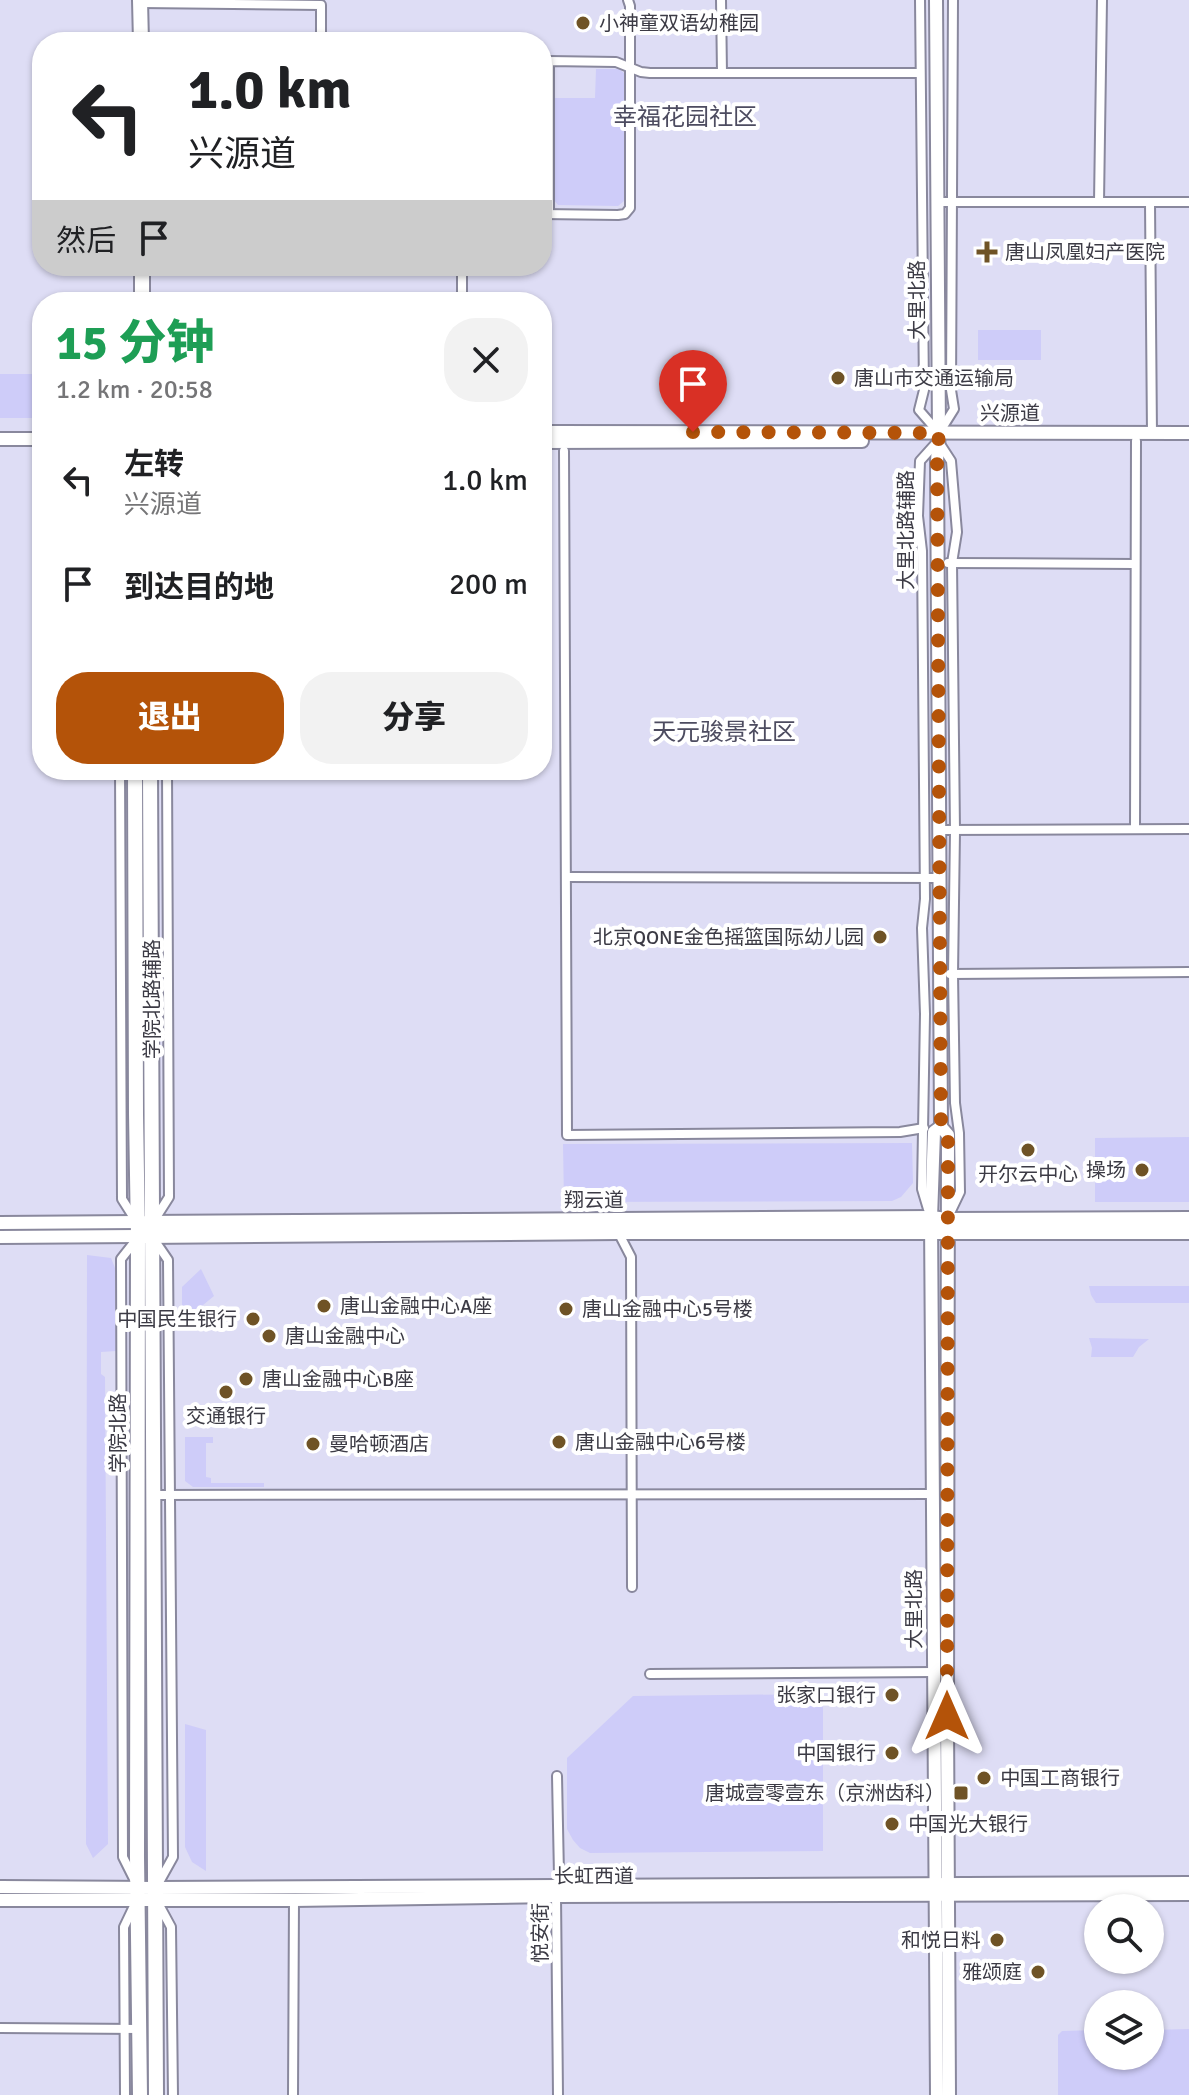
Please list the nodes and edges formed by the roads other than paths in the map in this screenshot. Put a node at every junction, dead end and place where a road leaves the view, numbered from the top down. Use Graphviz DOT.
graph roads {
  1 [pos="628,0"];
  2 [pos="721,0"];
  3 [pos="920,0"];
  4 [pos="936,0"];
  5 [pos="953,0"];
  6 [pos="1102,0"];
  7 [pos="140,2"];
  8 [pos="141,32"];
  9 [pos="321,32"];
  10 [pos="552,61"];
  11 [pos="632,67"];
  12 [pos="722,73"];
  13 [pos="920,73"];
  14 [pos="953,201"];
  15 [pos="937,202"];
  16 [pos="1099,202"];
  17 [pos="1189,202"];
  18 [pos="1150,203"];
  19 [pos="552,214"];
  20 [pos="0,432"];
  21 [pos="32,432"];
  22 [pos="552,432"];
  23 [pos="1189,433"];
  24 [pos="1152,434"];
  25 [pos="939,437"];
  26 [pos="0,439"];
  27 [pos="32,439"];
  28 [pos="1136,441"];
  29 [pos="1189,441"];
  30 [pos="552,442"];
  31 [pos="564,451"];
  32 [pos="938,563"];
  33 [pos="952,563"];
  34 [pos="1135,564"];
  35 [pos="120,780"];
  36 [pos="135,780"];
  37 [pos="150,780"];
  38 [pos="167,780"];
  39 [pos="1135,829"];
  40 [pos="1189,829"];
  41 [pos="939,830"];
  42 [pos="955,831"];
  43 [pos="566,877"];
  44 [pos="924,878"];
  45 [pos="939,878"];
  46 [pos="1189,972"];
  47 [pos="946,974"];
  48 [pos="128,1114"];
  49 [pos="941,1127"];
  50 [pos="924,1128"];
  51 [pos="1189,1219"];
  52 [pos="0,1223"];
  53 [pos="931,1226"];
  54 [pos="947,1226"];
  55 [pos="145,1229"];
  56 [pos="618,1232"];
  57 [pos="1189,1232"];
  58 [pos="0,1237"];
  59 [pos="631,1494"];
  60 [pos="933,1494"];
  61 [pos="155,1495"];
  62 [pos="171,1495"];
  63 [pos="130,1558"];
  64 [pos="155,1558"];
  65 [pos="172,1558"];
  66 [pos="632,1587"];
  67 [pos="934,1672"];
  68 [pos="650,1674"];
  69 [pos="156,1721"];
  70 [pos="173,1728"];
  71 [pos="557,1776"];
  72 [pos="1189,1883"];
  73 [pos="0,1887"];
  74 [pos="942,1889"];
  75 [pos="558,1892"];
  76 [pos="138,1893"];
  77 [pos="156,1894"];
  78 [pos="1189,1894"];
  79 [pos="0,1900"];
  80 [pos="294,1900"];
  81 [pos="0,2028"];
  82 [pos="132,2029"];
  83 [pos="125,2095"];
  84 [pos="140,2095"];
  85 [pos="156,2095"];
  86 [pos="173,2095"];
  87 [pos="293,2095"];
  88 [pos="560,2095"];
  89 [pos="937,2095"];
  90 [pos="949,2095"];
  1 -- 11 [label="street"];
  2 -- 12 [label="street"];
  3 -- 13 [label="street"];
  4 -- 15 [label="main road, 大里北路"];
  5 -- 14 [label="street, 大里北路辅路"];
  6 -- 16 [label="street"];
  7 -- 8 [label="main road"];
  7 -- 9 [label="street"];
  10 -- 11 [label="street"];
  11 -- 12 [label="street"];
  11 -- 19 [label="street"];
  12 -- 13 [label="street"];
  13 -- 25 [label="street"];
  14 -- 15 [label="street"];
  14 -- 16 [label="street"];
  14 -- 25 [label="street, 大里北路辅路"];
  15 -- 25 [label="main road, 大里北路"];
  16 -- 18 [label="street"];
  17 -- 18 [label="street"];
  18 -- 24 [label="street"];
  20 -- 21 [label="main road"];
  22 -- 25 [label="main road, 兴源道"];
  23 -- 24 [label="main road, 兴源道"];
  24 -- 25 [label="main road, 兴源道"];
  25 -- 28 [label="main road, 兴源道"];
  25 -- 30 [label="main road, 兴源道"];
  25 -- 32 [label="main road, 大里北路"];
  25 -- 33 [label="street"];
  25 -- 44 [label="street, 大里北路辅路"];
  26 -- 27 [label="main road"];
  28 -- 29 [label="main road, 兴源道"];
  28 -- 34 [label="street"];
  31 -- 43 [label="street"];
  32 -- 33 [label="street"];
  32 -- 41 [label="main road, 大里北路"];
  33 -- 34 [label="street"];
  33 -- 42 [label="street"];
  34 -- 39 [label="street"];
  35 -- 48 [label="street, 学院北路辅路"];
  36 -- 48 [label="main road, 学院北路"];
  37 -- 55 [label="main road, 学院北路"];
  38 -- 55 [label="street, 学院北路辅路"];
  39 -- 40 [label="street"];
  39 -- 42 [label="street"];
  41 -- 42 [label="street"];
  41 -- 45 [label="main road, 大里北路"];
  42 -- 47 [label="street"];
  43 -- 44 [label="street"];
  43 -- 50 [label="street"];
  44 -- 45 [label="street"];
  44 -- 50 [label="street, 大里北路辅路"];
  45 -- 47 [label="main road, 大里北路"];
  46 -- 47 [label="street"];
  47 -- 49 [label="main road, 大里北路"];
  47 -- 54 [label="street"];
  48 -- 55 [label="main road, 学院北路"];
  49 -- 53 [label="main road, 大里北路"];
  49 -- 54 [label="main road, 大里北路"];
  50 -- 53 [label="street, 大里北路辅路"];
  51 -- 54 [label="main road, 翔云道"];
  52 -- 55 [label="main road, 翔云道"];
  53 -- 54 [label="main road, 翔云道"];
  53 -- 55 [label="main road, 翔云道"];
  53 -- 56 [label="main road, 翔云道"];
  53 -- 60 [label="main road, 大里北路"];
  54 -- 57 [label="main road, 翔云道"];
  54 -- 74 [label="main road, 大里北路"];
  55 -- 56 [label="main road, 翔云道"];
  55 -- 58 [label="main road, 翔云道"];
  55 -- 61 [label="main road, 学院北路"];
  55 -- 62 [label="street"];
  55 -- 63 [label="main road, 学院北路"];
  56 -- 59 [label="street"];
  59 -- 60 [label="street"];
  59 -- 62 [label="street"];
  59 -- 66 [label="street"];
  60 -- 67 [label="main road, 大里北路"];
  61 -- 62 [label="street"];
  61 -- 64 [label="main road, 学院北路"];
  62 -- 65 [label="street"];
  63 -- 64 [label="main road"];
  63 -- 76 [label="main road, 学院北路"];
  64 -- 65 [label="street"];
  64 -- 69 [label="main road, 学院北路"];
  65 -- 70 [label="street"];
  67 -- 68 [label="street"];
  67 -- 74 [label="main road, 大里北路"];
  69 -- 70 [label="street"];
  69 -- 77 [label="main road, 学院北路"];
  70 -- 77 [label="street"];
  71 -- 75 [label="street, 悦安街"];
  72 -- 74 [label="main road, 长虹西道"];
  73 -- 76 [label="main road, 长虹西道"];
  74 -- 75 [label="main road, 长虹西道"];
  74 -- 78 [label="main road, 长虹西道"];
  74 -- 89 [label="main road, 大里北路"];
  74 -- 90 [label="main road, 大里北路"];
  75 -- 77 [label="main road, 长虹西道"];
  75 -- 80 [label="main road, 长虹西道"];
  75 -- 88 [label="street, 悦安街"];
  76 -- 77 [label="main road, 长虹西道"];
  76 -- 79 [label="main road, 长虹西道"];
  76 -- 82 [label="main road, 学院北路"];
  77 -- 80 [label="main road, 长虹西道"];
  77 -- 85 [label="main road, 学院北路"];
  77 -- 86 [label="street"];
  80 -- 87 [label="street"];
  81 -- 82 [label="street"];
  82 -- 83 [label="street"];
  82 -- 84 [label="main road, 学院北路"];
}
